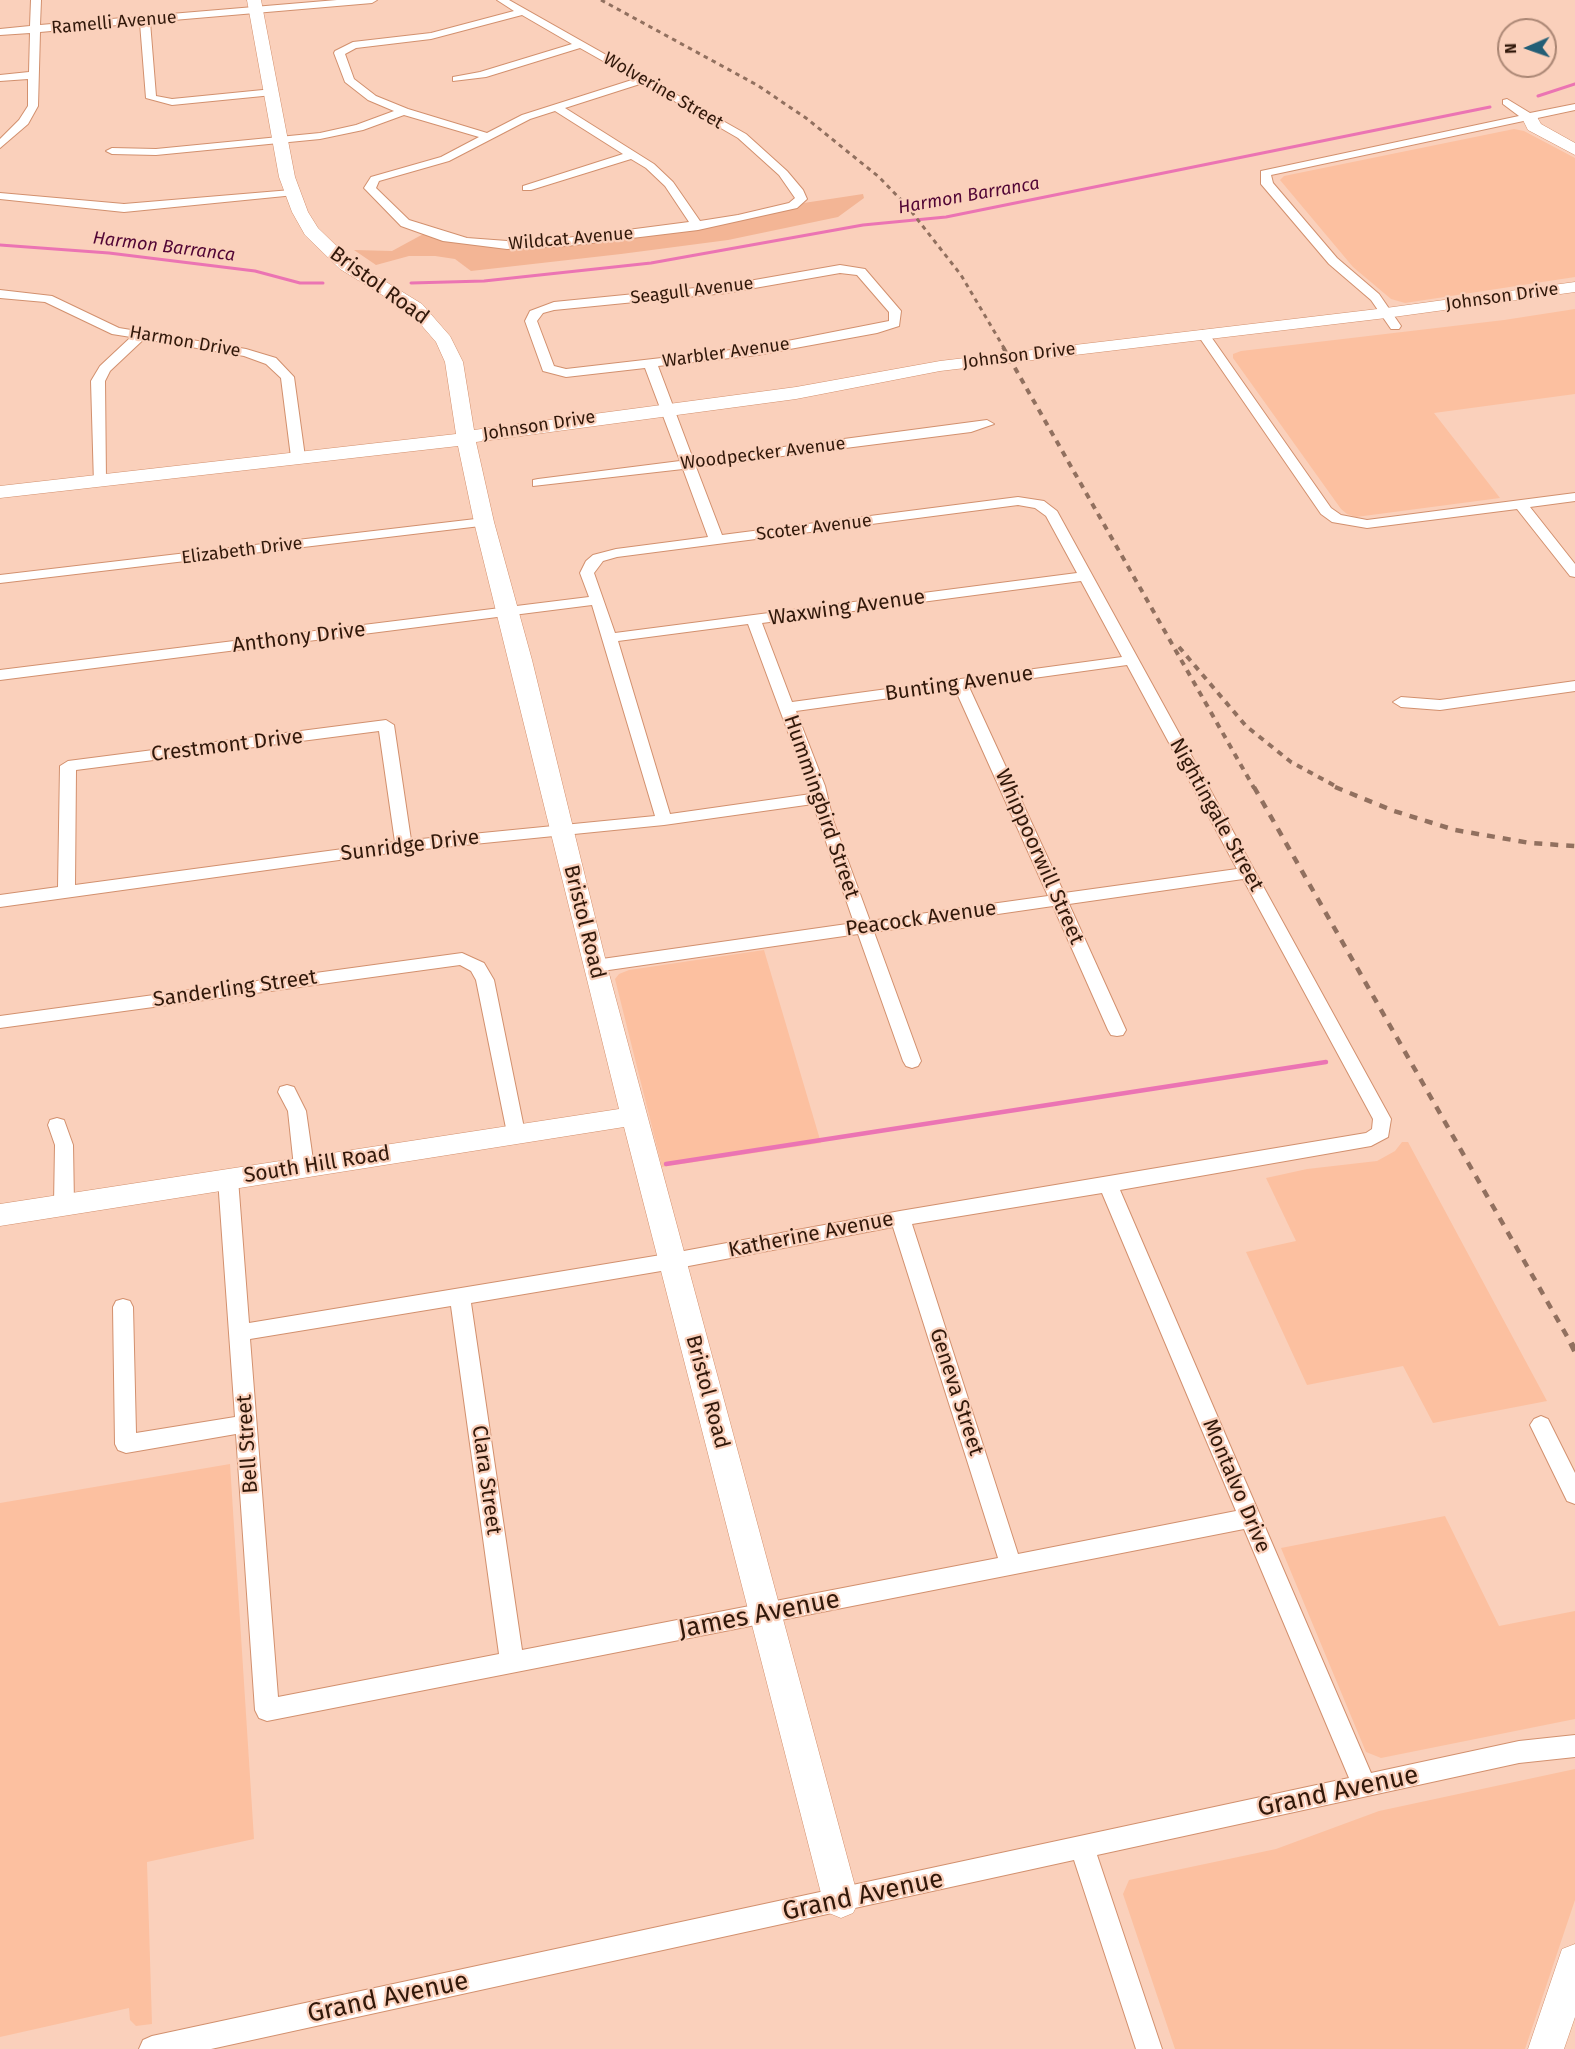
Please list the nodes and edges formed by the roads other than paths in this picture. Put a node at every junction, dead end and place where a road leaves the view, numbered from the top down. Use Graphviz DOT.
graph roads {
  1 [pos="36,0"];
  2 [pos="372,0"];
  3 [pos="502,0"];
  4 [pos="329,2"];
  5 [pos="255,6"];
  6 [pos="523,12"];
  7 [pos="145,20"];
  8 [pos="35,29"];
  9 [pos="0,32"];
  10 [pos="582,44"];
  11 [pos="35,75"];
  12 [pos="0,78"];
  13 [pos="457,78"];
  14 [pos="644,79"];
  15 [pos="273,92"];
  16 [pos="1508,102"];
  17 [pos="1575,107"];
  18 [pos="556,108"];
  19 [pos="404,111"];
  20 [pos="1530,118"];
  21 [pos="490,136"];
  22 [pos="1575,138"];
  23 [pos="282,140"];
  24 [pos="1,143"];
  25 [pos="1575,150"];
  26 [pos="112,151"];
  27 [pos="634,153"];
  28 [pos="527,188"];
  29 [pos="291,193"];
  30 [pos="0,196"];
  31 [pos="797,204"];
  32 [pos="698,226"];
  33 [pos="1575,287"];
  34 [pos="0,294"];
  35 [pos="1575,294"];
  36 [pos="1575,301"];
  37 [pos="1546,306"];
  38 [pos="1391,319"];
  39 [pos="895,322"];
  40 [pos="141,335"];
  41 [pos="1208,340"];
  42 [pos="454,362"];
  43 [pos="650,363"];
  44 [pos="555,372"];
  45 [pos="669,414"];
  46 [pos="596,418"];
  47 [pos="987,424"];
  48 [pos="466,439"];
  49 [pos="298,457"];
  50 [pos="688,463"];
  51 [pos="99,481"];
  52 [pos="538,483"];
  53 [pos="0,492"];
  54 [pos="1575,497"];
  55 [pos="1039,504"];
  56 [pos="1520,504"];
  57 [pos="484,522"];
  58 [pos="717,541"];
  59 [pos="1575,573"];
  60 [pos="1085,576"];
  61 [pos="0,579"];
  62 [pos="598,600"];
  63 [pos="507,612"];
  64 [pos="754,621"];
  65 [pos="609,638"];
  66 [pos="1131,660"];
  67 [pos="0,675"];
  68 [pos="961,685"];
  69 [pos="1575,686"];
  70 [pos="1401,702"];
  71 [pos="787,707"];
  72 [pos="820,798"];
  73 [pos="664,820"];
  74 [pos="561,829"];
  75 [pos="404,846"];
  76 [pos="1247,873"];
  77 [pos="66,891"];
  78 [pos="1058,900"];
  79 [pos="0,901"];
  80 [pos="864,927"];
  81 [pos="595,966"];
  82 [pos="0,1022"];
  83 [pos="1117,1030"];
  84 [pos="912,1061"];
  85 [pos="287,1092"];
  86 [pos="634,1116"];
  87 [pos="57,1125"];
  88 [pos="1381,1132"];
  89 [pos="516,1133"];
  90 [pos="304,1167"];
  91 [pos="228,1179"];
  92 [pos="1108,1185"];
  93 [pos="64,1204"];
  94 [pos="0,1215"];
  95 [pos="900,1218"];
  96 [pos="673,1261"];
  97 [pos="460,1298"];
  98 [pos="123,1307"];
  99 [pos="240,1333"];
  100 [pos="246,1424"];
  101 [pos="1541,1425"];
  102 [pos="1575,1495"];
  103 [pos="1250,1518"];
  104 [pos="1011,1565"];
  105 [pos="765,1614"];
  106 [pos="512,1662"];
  107 [pos="267,1710"];
  108 [pos="1575,1746"];
  109 [pos="1365,1787"];
  110 [pos="1082,1848"];
  111 [pos="841,1901"];
  112 [pos="1575,1962"];
  113 [pos="152,2049"];
  114 [pos="1149,2049"];
  115 [pos="1546,2049"];
  1 -- 8 [label="street"];
  2 -- 4 [label="street, Ramelli Avenue"];
  3 -- 6 [label="street, Wolverine Street"];
  4 -- 5 [label="street, Ramelli Avenue"];
  5 -- 7 [label="street, Ramelli Avenue"];
  5 -- 15 [label="street, Bristol Road"];
  6 -- 10 [label="street, Wolverine Street"];
  6 -- 19 [label="street"];
  7 -- 8 [label="street, Ramelli Avenue"];
  7 -- 15 [label="street"];
  8 -- 9 [label="street, Ramelli Avenue"];
  8 -- 11 [label="street"];
  10 -- 13 [label="street"];
  10 -- 14 [label="street, Wolverine Street"];
  11 -- 12 [label="street"];
  11 -- 24 [label="street"];
  14 -- 18 [label="street"];
  14 -- 31 [label="street, Wolverine Street"];
  15 -- 23 [label="street, Bristol Road"];
  16 -- 20 [label="street"];
  17 -- 20 [label="street"];
  18 -- 21 [label="street"];
  18 -- 27 [label="street"];
  19 -- 21 [label="street"];
  19 -- 23 [label="street"];
  20 -- 22 [label="street"];
  20 -- 25 [label="street"];
  20 -- 38 [label="street"];
  21 -- 32 [label="street, Wildcat Avenue"];
  23 -- 26 [label="street"];
  23 -- 29 [label="street, Bristol Road"];
  27 -- 28 [label="street"];
  27 -- 32 [label="street"];
  29 -- 30 [label="street"];
  29 -- 42 [label="street, Bristol Road"];
  31 -- 32 [label="street, Wildcat Avenue"];
  33 -- 38 [label="street, Johnson Drive"];
  34 -- 40 [label="street, Harmon Drive"];
  35 -- 37 [label="street"];
  36 -- 37 [label="street, Johnson Drive"];
  37 -- 38 [label="street, Johnson Drive"];
  38 -- 41 [label="street, Johnson Drive"];
  39 -- 43 [label="street, Warbler Avenue"];
  39 -- 44 [label="street, Seagull Avenue"];
  40 -- 49 [label="street, Harmon Drive"];
  40 -- 51 [label="street"];
  41 -- 45 [label="street, Johnson Drive"];
  41 -- 56 [label="street"];
  42 -- 46 [label="street"];
  42 -- 48 [label="street, Bristol Road"];
  43 -- 44 [label="street, Warbler Avenue"];
  43 -- 45 [label="street"];
  45 -- 46 [label="street, Johnson Drive"];
  45 -- 48 [label="street, Johnson Drive"];
  45 -- 50 [label="street"];
  46 -- 48 [label="street, Johnson Drive"];
  47 -- 50 [label="street, Woodpecker Avenue"];
  48 -- 49 [label="street, Johnson Drive"];
  48 -- 57 [label="street, Bristol Road"];
  49 -- 51 [label="street, Johnson Drive"];
  50 -- 52 [label="street, Woodpecker Avenue"];
  50 -- 58 [label="street"];
  51 -- 53 [label="street, Johnson Drive"];
  54 -- 56 [label="street"];
  55 -- 58 [label="street, Scoter Avenue"];
  55 -- 60 [label="street, Nightingale Street"];
  56 -- 59 [label="street"];
  57 -- 61 [label="street, Elizabeth Drive"];
  57 -- 63 [label="street, Bristol Road"];
  58 -- 62 [label="street, Scoter Avenue"];
  60 -- 64 [label="street, Waxwing Avenue"];
  60 -- 66 [label="street, Nightingale Street"];
  62 -- 63 [label="street, Anthony Drive"];
  62 -- 65 [label="street"];
  63 -- 67 [label="street, Anthony Drive"];
  63 -- 74 [label="street, Bristol Road"];
  64 -- 65 [label="street, Waxwing Avenue"];
  64 -- 71 [label="street, Hummingbird Street"];
  65 -- 73 [label="street"];
  66 -- 68 [label="street, Bunting Avenue"];
  66 -- 76 [label="street, Nightingale Street"];
  68 -- 71 [label="street, Bunting Avenue"];
  68 -- 78 [label="street, Whippoorwill Street"];
  69 -- 70 [label="street"];
  71 -- 72 [label="street, Hummingbird Street"];
  72 -- 73 [label="street, Sunridge Drive"];
  72 -- 80 [label="street, Hummingbird Street"];
  73 -- 74 [label="street, Sunridge Drive"];
  74 -- 75 [label="street, Sunridge Drive"];
  74 -- 81 [label="street, Bristol Road"];
  75 -- 77 [label="street, Sunridge Drive"];
  75 -- 77 [label="street, Crestmont Drive"];
  76 -- 78 [label="street, Peacock Avenue"];
  76 -- 88 [label="street, Nightingale Street"];
  77 -- 79 [label="street, Sunridge Drive"];
  78 -- 80 [label="street, Peacock Avenue"];
  78 -- 83 [label="street, Whippoorwill Street"];
  80 -- 81 [label="street, Peacock Avenue"];
  80 -- 84 [label="street, Hummingbird Street"];
  81 -- 86 [label="street, Bristol Road"];
  82 -- 89 [label="street, Sanderling Street"];
  85 -- 90 [label="street"];
  86 -- 89 [label="street, South Hill Road"];
  86 -- 96 [label="street, Bristol Road"];
  87 -- 93 [label="street"];
  88 -- 92 [label="street, Katherine Avenue"];
  89 -- 90 [label="street, South Hill Road"];
  90 -- 91 [label="street, South Hill Road"];
  91 -- 93 [label="street, South Hill Road"];
  91 -- 99 [label="street, Bell Street"];
  92 -- 95 [label="street, Katherine Avenue"];
  92 -- 103 [label="street, Montalvo Drive"];
  93 -- 94 [label="street, South Hill Road"];
  95 -- 96 [label="street, Katherine Avenue"];
  95 -- 104 [label="street, Geneva Street"];
  96 -- 97 [label="street, Katherine Avenue"];
  96 -- 105 [label="street, Bristol Road"];
  97 -- 99 [label="street, Katherine Avenue"];
  97 -- 106 [label="street, Clara Street"];
  98 -- 100 [label="street"];
  99 -- 100 [label="street, Bell Street"];
  100 -- 107 [label="street, Bell Street"];
  101 -- 102 [label="street"];
  103 -- 104 [label="street, James Avenue"];
  103 -- 109 [label="street, Montalvo Drive"];
  104 -- 105 [label="street, James Avenue"];
  105 -- 106 [label="street, James Avenue"];
  105 -- 111 [label="street, Bristol Road"];
  106 -- 107 [label="street, James Avenue"];
  108 -- 109 [label="street, Grand Avenue"];
  109 -- 110 [label="street, Grand Avenue"];
  110 -- 111 [label="street, Grand Avenue"];
  110 -- 114 [label="street"];
  111 -- 113 [label="street, Grand Avenue"];
  112 -- 115 [label="street"];
}
